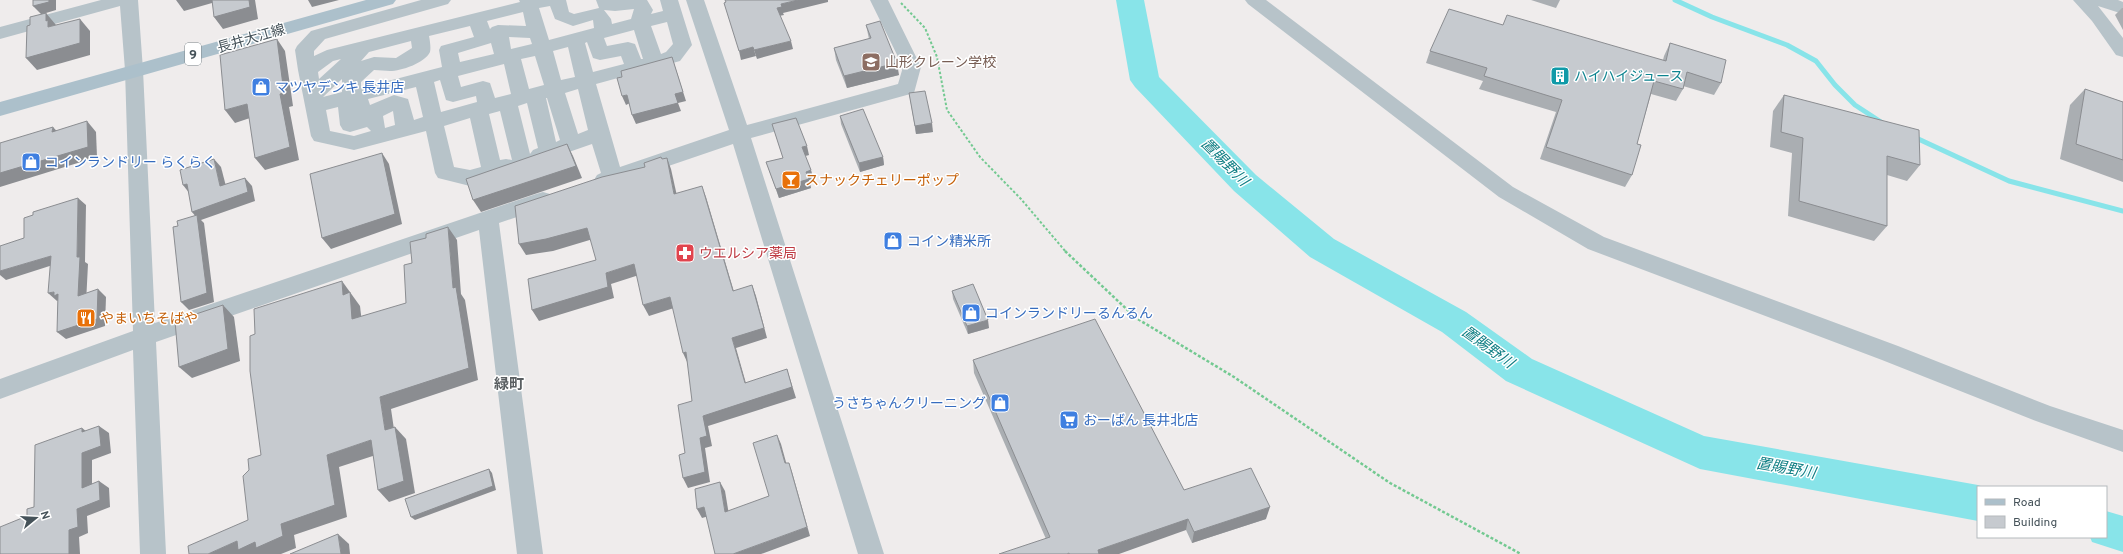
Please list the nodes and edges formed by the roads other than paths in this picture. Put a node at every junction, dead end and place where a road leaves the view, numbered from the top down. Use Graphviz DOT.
graph roads {
  1 [pos="123,0"];
  2 [pos="129,0"];
  3 [pos="387,0"];
  4 [pos="442,0"];
  5 [pos="508,0"];
  6 [pos="549,0"];
  7 [pos="556,0"];
  8 [pos="605,0"];
  9 [pos="695,0"];
  10 [pos="879,0"];
  11 [pos="1254,0"];
  12 [pos="2082,0"];
  13 [pos="2099,0"];
  14 [pos="529,2"];
  15 [pos="672,7"];
  16 [pos="2123,8"];
  17 [pos="477,18"];
  18 [pos="639,23"];
  19 [pos="420,32"];
  20 [pos="0,33"];
  21 [pos="599,33"];
  22 [pos="575,39"];
  23 [pos="541,40"];
  24 [pos="368,45"];
  25 [pos="2123,51"];
  26 [pos="507,57"];
  27 [pos="654,62"];
  28 [pos="307,65"];
  29 [pos="635,67"];
  30 [pos="134,70"];
  31 [pos="450,72"];
  32 [pos="424,78"];
  33 [pos="586,80"];
  34 [pos="555,89"];
  35 [pos="352,97"];
  36 [pos="522,98"];
  37 [pos="314,101"];
  38 [pos="483,108"];
  39 [pos="0,109"];
  40 [pos="433,121"];
  41 [pos="406,129"];
  42 [pos="600,134"];
  43 [pos="740,134"];
  44 [pos="377,136"];
  45 [pos="571,145"];
  46 [pos="549,152"];
  47 [pos="522,161"];
  48 [pos="492,171"];
  49 [pos="613,177"];
  50 [pos="584,187"];
  51 [pos="561,194"];
  52 [pos="488,219"];
  53 [pos="143,337"];
  54 [pos="0,389"];
  55 [pos="2123,441"];
  56 [pos="153,554"];
  57 [pos="530,554"];
  58 [pos="871,554"];
  1 -- 20 [label="street"];
  2 -- 30 [label="street"];
  3 -- 30 [label="main road, 長井大江線 / 9"];
  4 -- 28 [label="street"];
  5 -- 28 [label="street"];
  6 -- 14 [label="street"];
  7 -- 21 [label="street"];
  8 -- 18 [label="street"];
  9 -- 43 [label="street"];
  10 -- 43 [label="street"];
  11 -- 55 [label="street"];
  12 -- 25 [label="street"];
  13 -- 16 [label="street"];
  14 -- 17 [label="street"];
  14 -- 23 [label="street"];
  15 -- 18 [label="street"];
  15 -- 27 [label="street"];
  17 -- 19 [label="street"];
  17 -- 31 [label="street"];
  18 -- 21 [label="street"];
  18 -- 27 [label="street"];
  19 -- 24 [label="street"];
  19 -- 35 [label="street"];
  21 -- 22 [label="street"];
  21 -- 29 [label="street"];
  22 -- 23 [label="street"];
  22 -- 33 [label="street"];
  23 -- 26 [label="street"];
  23 -- 26 [label="street"];
  23 -- 34 [label="street"];
  24 -- 28 [label="street"];
  24 -- 37 [label="street"];
  26 -- 31 [label="street"];
  26 -- 36 [label="street"];
  27 -- 29 [label="street"];
  28 -- 37 [label="street"];
  29 -- 33 [label="street"];
  30 -- 39 [label="main road, 長井大江線 / 9"];
  30 -- 53 [label="street"];
  31 -- 32 [label="street"];
  31 -- 38 [label="street"];
  32 -- 35 [label="street"];
  32 -- 40 [label="street"];
  33 -- 34 [label="street"];
  33 -- 42 [label="street"];
  34 -- 36 [label="street"];
  34 -- 45 [label="street"];
  35 -- 37 [label="street"];
  35 -- 41 [label="street"];
  35 -- 44 [label="street"];
  36 -- 38 [label="street"];
  36 -- 46 [label="street"];
  36 -- 47 [label="street"];
  37 -- 44 [label="street"];
  38 -- 40 [label="street"];
  38 -- 48 [label="street"];
  40 -- 41 [label="street"];
  40 -- 48 [label="street"];
  41 -- 44 [label="street"];
  42 -- 45 [label="street"];
  42 -- 49 [label="street"];
  43 -- 49 [label="street"];
  43 -- 58 [label="street"];
  45 -- 46 [label="street"];
  46 -- 47 [label="street"];
  47 -- 48 [label="street"];
  49 -- 50 [label="street"];
  51 -- 52 [label="street"];
  52 -- 53 [label="street"];
  52 -- 57 [label="street"];
  53 -- 54 [label="street"];
  53 -- 56 [label="street"];
}
